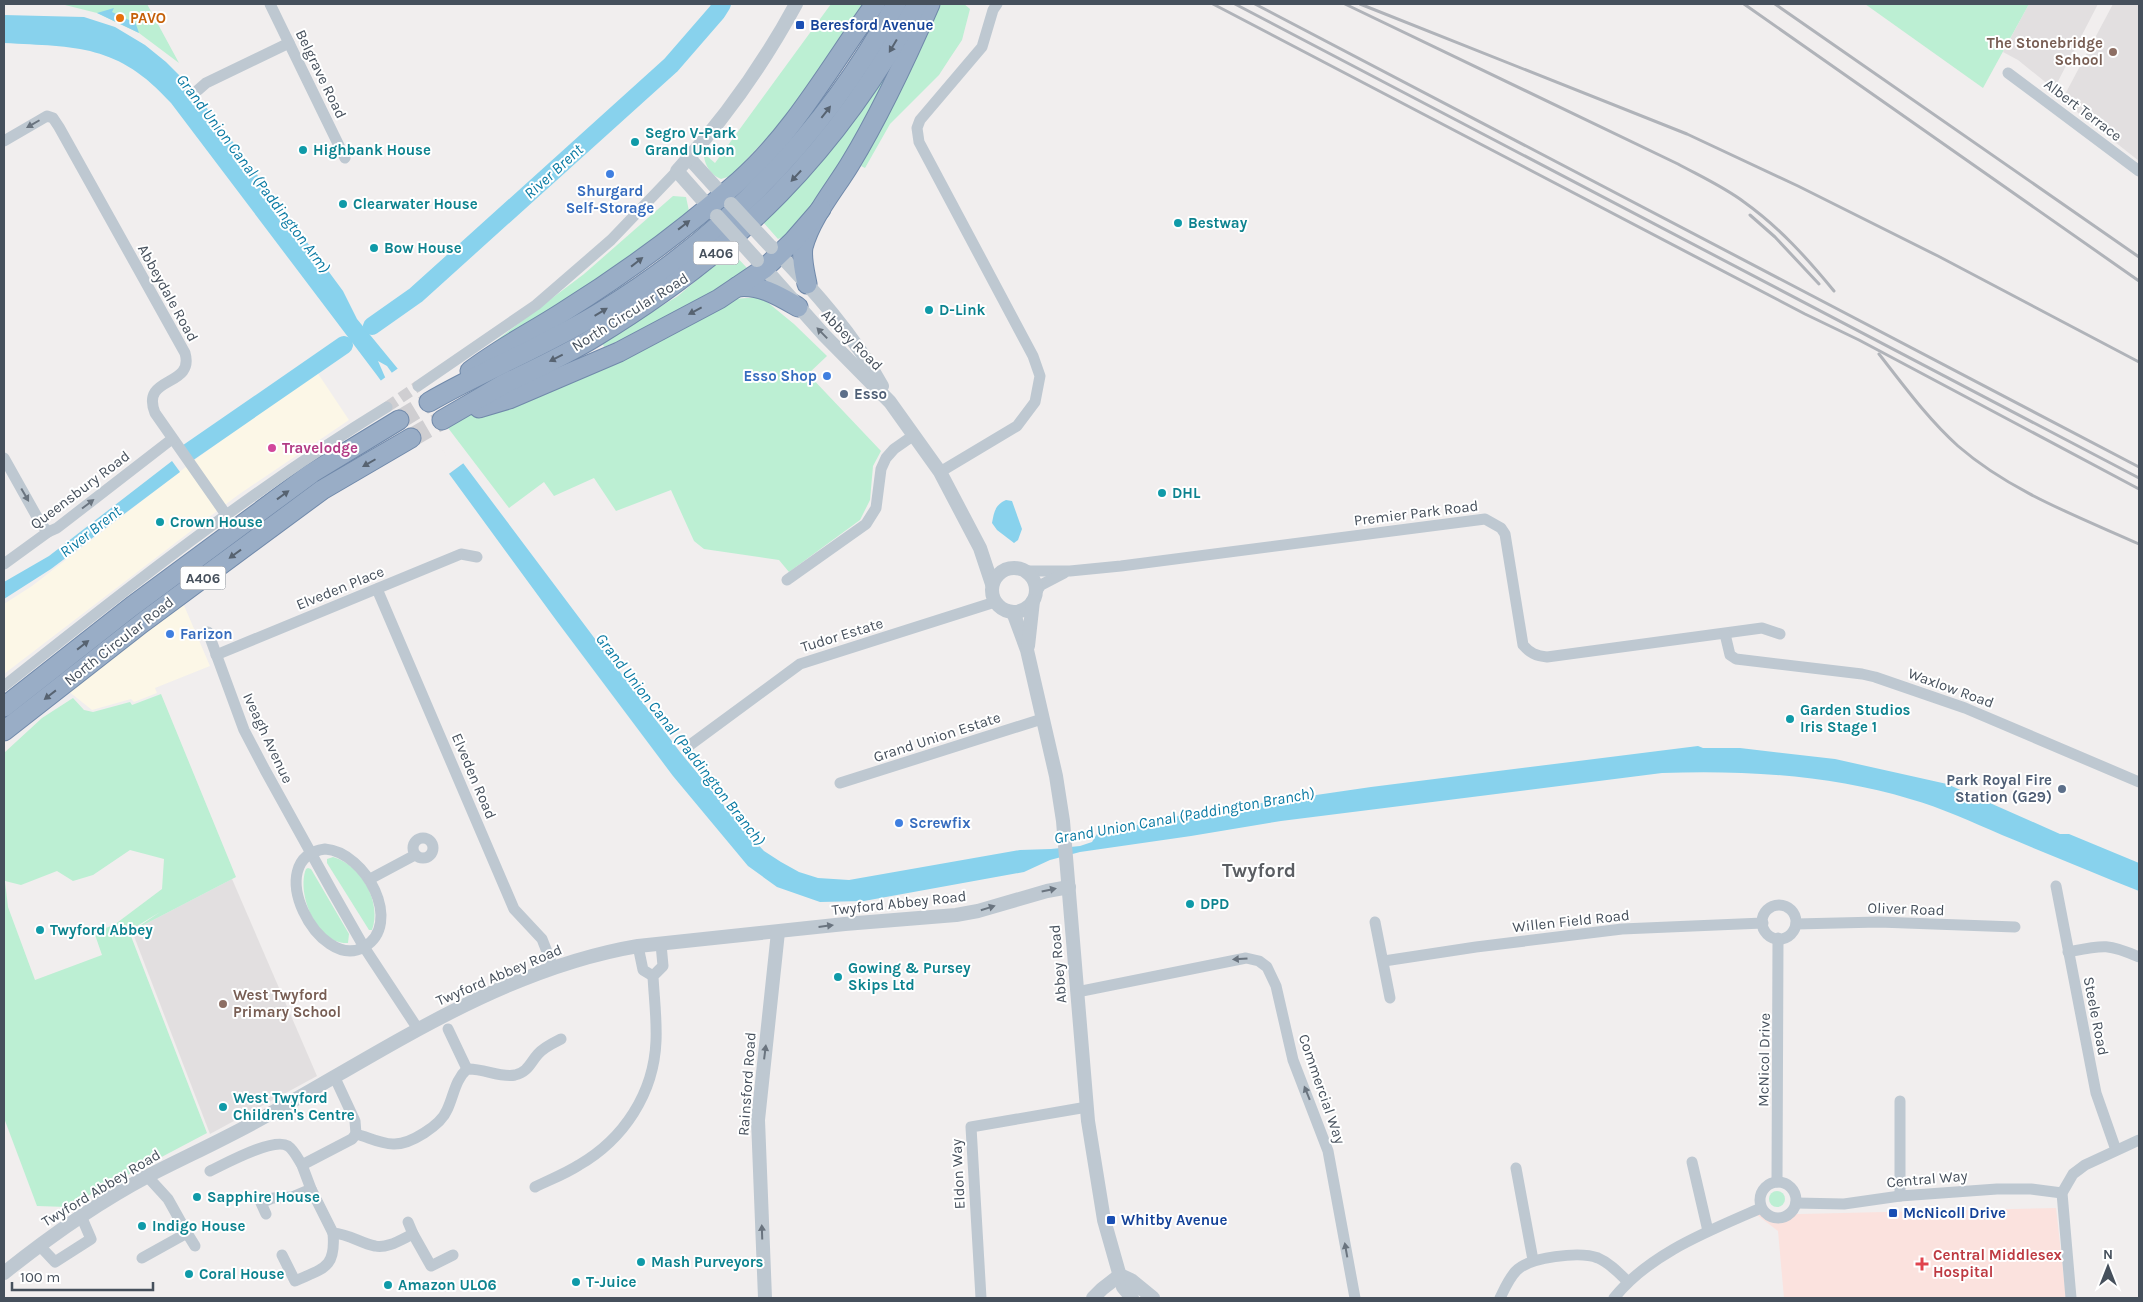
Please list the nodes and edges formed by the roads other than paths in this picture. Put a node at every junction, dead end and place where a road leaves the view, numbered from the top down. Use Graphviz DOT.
graph roads {
  1 [pos="270,4"];
  2 [pos="796,4"];
  3 [pos="875,4"];
  4 [pos="896,4"];
  5 [pos="917,4"];
  6 [pos="930,4"];
  7 [pos="997,4"];
  8 [pos="289,43"];
  9 [pos="2008,73"];
  10 [pos="198,90"];
  11 [pos="4,141"];
  12 [pos="345,158"];
  13 [pos="689,158"];
  14 [pos="678,171"];
  15 [pos="2139,172"];
  16 [pos="720,205"];
  17 [pos="821,208"];
  18 [pos="775,250"];
  19 [pos="761,264"];
  20 [pos="807,284"];
  21 [pos="737,287"];
  22 [pos="798,307"];
  23 [pos="418,386"];
  24 [pos="890,402"];
  25 [pos="393,413"];
  26 [pos="914,435"];
  27 [pos="412,438"];
  28 [pos="172,439"];
  29 [pos="4,458"];
  30 [pos="940,472"];
  31 [pos="227,516"];
  32 [pos="48,532"];
  33 [pos="980,548"];
  34 [pos="477,557"];
  35 [pos="4,564"];
  36 [pos="1018,569"];
  37 [pos="1070,571"];
  38 [pos="788,580"];
  39 [pos="992,584"];
  40 [pos="377,589"];
  41 [pos="1034,598"];
  42 [pos="995,602"];
  43 [pos="1013,612"];
  44 [pos="208,632"];
  45 [pos="1725,634"];
  46 [pos="1780,634"];
  47 [pos="1027,650"];
  48 [pos="216,655"];
  49 [pos="4,686"];
  50 [pos="4,708"];
  51 [pos="1042,719"];
  52 [pos="4,731"];
  53 [pos="690,745"];
  54 [pos="2139,782"];
  55 [pos="840,783"];
  56 [pos="309,854"];
  57 [pos="415,855"];
  58 [pos="370,879"];
  59 [pos="2056,886"];
  60 [pos="1069,887"];
  61 [pos="1375,922"];
  62 [pos="1763,923"];
  63 [pos="1796,924"];
  64 [pos="2014,926"];
  65 [pos="778,932"];
  66 [pos="1778,938"];
  67 [pos="661,944"];
  68 [pos="364,946"];
  69 [pos="638,946"];
  70 [pos="2068,952"];
  71 [pos="2139,957"];
  72 [pos="1384,961"];
  73 [pos="553,967"];
  74 [pos="653,976"];
  75 [pos="1077,992"];
  76 [pos="1390,998"];
  77 [pos="418,1029"];
  78 [pos="448,1029"];
  79 [pos="561,1039"];
  80 [pos="467,1069"];
  81 [pos="336,1078"];
  82 [pos="1900,1101"];
  83 [pos="1087,1107"];
  84 [pos="356,1134"];
  85 [pos="2139,1140"];
  86 [pos="2116,1150"];
  87 [pos="1692,1162"];
  88 [pos="302,1165"];
  89 [pos="1516,1168"];
  90 [pos="210,1171"];
  91 [pos="147,1176"];
  92 [pos="1777,1182"];
  93 [pos="534,1187"];
  94 [pos="311,1189"];
  95 [pos="2062,1193"];
  96 [pos="1900,1196"];
  97 [pos="1796,1203"];
  98 [pos="1761,1208"];
  99 [pos="266,1214"];
  100 [pos="81,1216"];
  101 [pos="408,1222"];
  102 [pos="1708,1231"];
  103 [pos="333,1232"];
  104 [pos="187,1233"];
  105 [pos="413,1234"];
  106 [pos="39,1245"];
  107 [pos="195,1246"];
  108 [pos="282,1255"];
  109 [pos="453,1255"];
  110 [pos="142,1258"];
  111 [pos="1533,1260"];
  112 [pos="4,1273"];
  113 [pos="1120,1275"];
  114 [pos="1628,1282"];
  115 [pos="764,1298"];
  116 [pos="980,1298"];
  117 [pos="1093,1298"];
  118 [pos="1132,1298"];
  119 [pos="1153,1298"];
  120 [pos="1354,1298"];
  121 [pos="1500,1298"];
  122 [pos="1614,1298"];
  123 [pos="2071,1298"];
  1 -- 8 [label="street, Belgrave Road"];
  2 -- 13 [label="street"];
  3 -- 16 [label="highway"];
  4 -- 16 [label="highway, North Circular Road / A406"];
  5 -- 21 [label="highway, North Circular Road / A406"];
  6 -- 17 [label="highway"];
  7 -- 30 [label="street"];
  8 -- 10 [label="street"];
  8 -- 12 [label="street, Belgrave Road"];
  9 -- 15 [label="street, Albert Terrace"];
  28 -- 11 [label="street, Abbeydale Road, one-way"];
  13 -- 14 [label="street"];
  13 -- 16 [label="street, Abbey Road"];
  14 -- 16 [label="street, Abbey Road"];
  14 -- 23 [label="street"];
  16 -- 18 [label="street, Abbey Road, bridge"];
  16 -- 19 [label="street, Abbey Road, bridge"];
  17 -- 18 [label="highway"];
  17 -- 20 [label="highway"];
  18 -- 19 [label="highway"];
  18 -- 20 [label="street, Abbey Road"];
  19 -- 21 [label="highway"];
  19 -- 22 [label="street, Abbey Road"];
  20 -- 24 [label="street, Abbey Road"];
  21 -- 22 [label="highway"];
  24 -- 22 [label="street, Abbey Road, one-way"];
  24 -- 26 [label="street, Abbey Road"];
  25 -- 31 [label="street"];
  50 -- 25 [label="highway, North Circular Road / A406, one-way"];
  26 -- 30 [label="street, Abbey Road"];
  26 -- 38 [label="street"];
  27 -- 52 [label="highway, North Circular Road / A406, one-way"];
  28 -- 31 [label="street, Abbeydale Road"];
  32 -- 28 [label="street, Queensbury Road, one-way"];
  29 -- 32 [label="street, one-way"];
  30 -- 33 [label="street, Abbey Road"];
  31 -- 49 [label="street"];
  32 -- 35 [label="street, Queensbury Road"];
  33 -- 36 [label="street, Abbey Road"];
  33 -- 39 [label="street, Abbey Road"];
  34 -- 40 [label="street, Elveden Place"];
  36 -- 37 [label="street, Premier Park Road"];
  36 -- 39 [label="street"];
  36 -- 41 [label="street"];
  37 -- 41 [label="street, Premier Park Road"];
  37 -- 45 [label="street, Premier Park Road"];
  39 -- 42 [label="street"];
  40 -- 48 [label="street, Elveden Place"];
  40 -- 73 [label="street, Elveden Road"];
  41 -- 43 [label="street"];
  41 -- 47 [label="street, Abbey Road"];
  42 -- 43 [label="street"];
  42 -- 53 [label="street, Tudor Estate"];
  43 -- 47 [label="street, Abbey Road"];
  44 -- 48 [label="street, Iveagh Avenue"];
  45 -- 46 [label="street, Premier Park Road"];
  45 -- 54 [label="street, Waxlow Road"];
  47 -- 51 [label="street, Abbey Road"];
  48 -- 56 [label="street, Iveagh Avenue"];
  51 -- 55 [label="street, Grand Union Estate"];
  51 -- 60 [label="street, Abbey Road"];
  56 -- 58 [label="street"];
  56 -- 68 [label="street, Iveagh Avenue"];
  56 -- 68 [label="street"];
  57 -- 58 [label="street"];
  58 -- 68 [label="street"];
  59 -- 70 [label="street, Steele Road"];
  65 -- 60 [label="street, Twyford Abbey Road, one-way"];
  60 -- 75 [label="street, Abbey Road"];
  61 -- 72 [label="street"];
  62 -- 63 [label="street"];
  62 -- 66 [label="street"];
  62 -- 72 [label="street, Willen Field Road"];
  63 -- 64 [label="street, Oliver Road"];
  63 -- 66 [label="street"];
  65 -- 67 [label="street, Twyford Abbey Road"];
  115 -- 65 [label="street, Rainsford Road, one-way"];
  66 -- 92 [label="street, McNicol Drive"];
  67 -- 69 [label="street, Twyford Abbey Road"];
  67 -- 74 [label="street"];
  68 -- 77 [label="street, Iveagh Avenue"];
  69 -- 73 [label="street, Twyford Abbey Road"];
  69 -- 74 [label="street"];
  70 -- 71 [label="street"];
  70 -- 86 [label="street, Steele Road"];
  72 -- 76 [label="street"];
  73 -- 77 [label="street, Twyford Abbey Road"];
  74 -- 93 [label="street"];
  75 -- 83 [label="street, Abbey Road"];
  120 -- 75 [label="street, Commercial Way, one-way"];
  77 -- 81 [label="street, Twyford Abbey Road"];
  78 -- 80 [label="street"];
  79 -- 80 [label="street"];
  80 -- 84 [label="street"];
  81 -- 84 [label="street"];
  81 -- 91 [label="street, Twyford Abbey Road"];
  82 -- 96 [label="street"];
  83 -- 113 [label="street, Abbey Road"];
  83 -- 116 [label="street, Eldon Way"];
  84 -- 88 [label="street"];
  85 -- 86 [label="street"];
  86 -- 95 [label="street"];
  87 -- 102 [label="street"];
  88 -- 90 [label="street"];
  88 -- 94 [label="street"];
  89 -- 111 [label="street"];
  91 -- 100 [label="street, Twyford Abbey Road"];
  91 -- 104 [label="street"];
  92 -- 97 [label="street"];
  92 -- 98 [label="street"];
  94 -- 99 [label="street"];
  94 -- 103 [label="street"];
  95 -- 96 [label="street, Central Way"];
  95 -- 123 [label="street"];
  96 -- 97 [label="street, Central Way"];
  97 -- 98 [label="street"];
  98 -- 102 [label="street"];
  100 -- 106 [label="street, Twyford Abbey Road"];
  100 -- 106 [label="street"];
  101 -- 105 [label="street"];
  102 -- 114 [label="street"];
  103 -- 105 [label="street"];
  103 -- 108 [label="street"];
  104 -- 107 [label="street"];
  104 -- 110 [label="street"];
  105 -- 109 [label="street"];
  106 -- 112 [label="street, Twyford Abbey Road"];
  111 -- 114 [label="street"];
  111 -- 121 [label="street"];
  113 -- 117 [label="street"];
  113 -- 118 [label="street, Abbey Road"];
  113 -- 119 [label="street"];
  114 -- 122 [label="street"];
}
